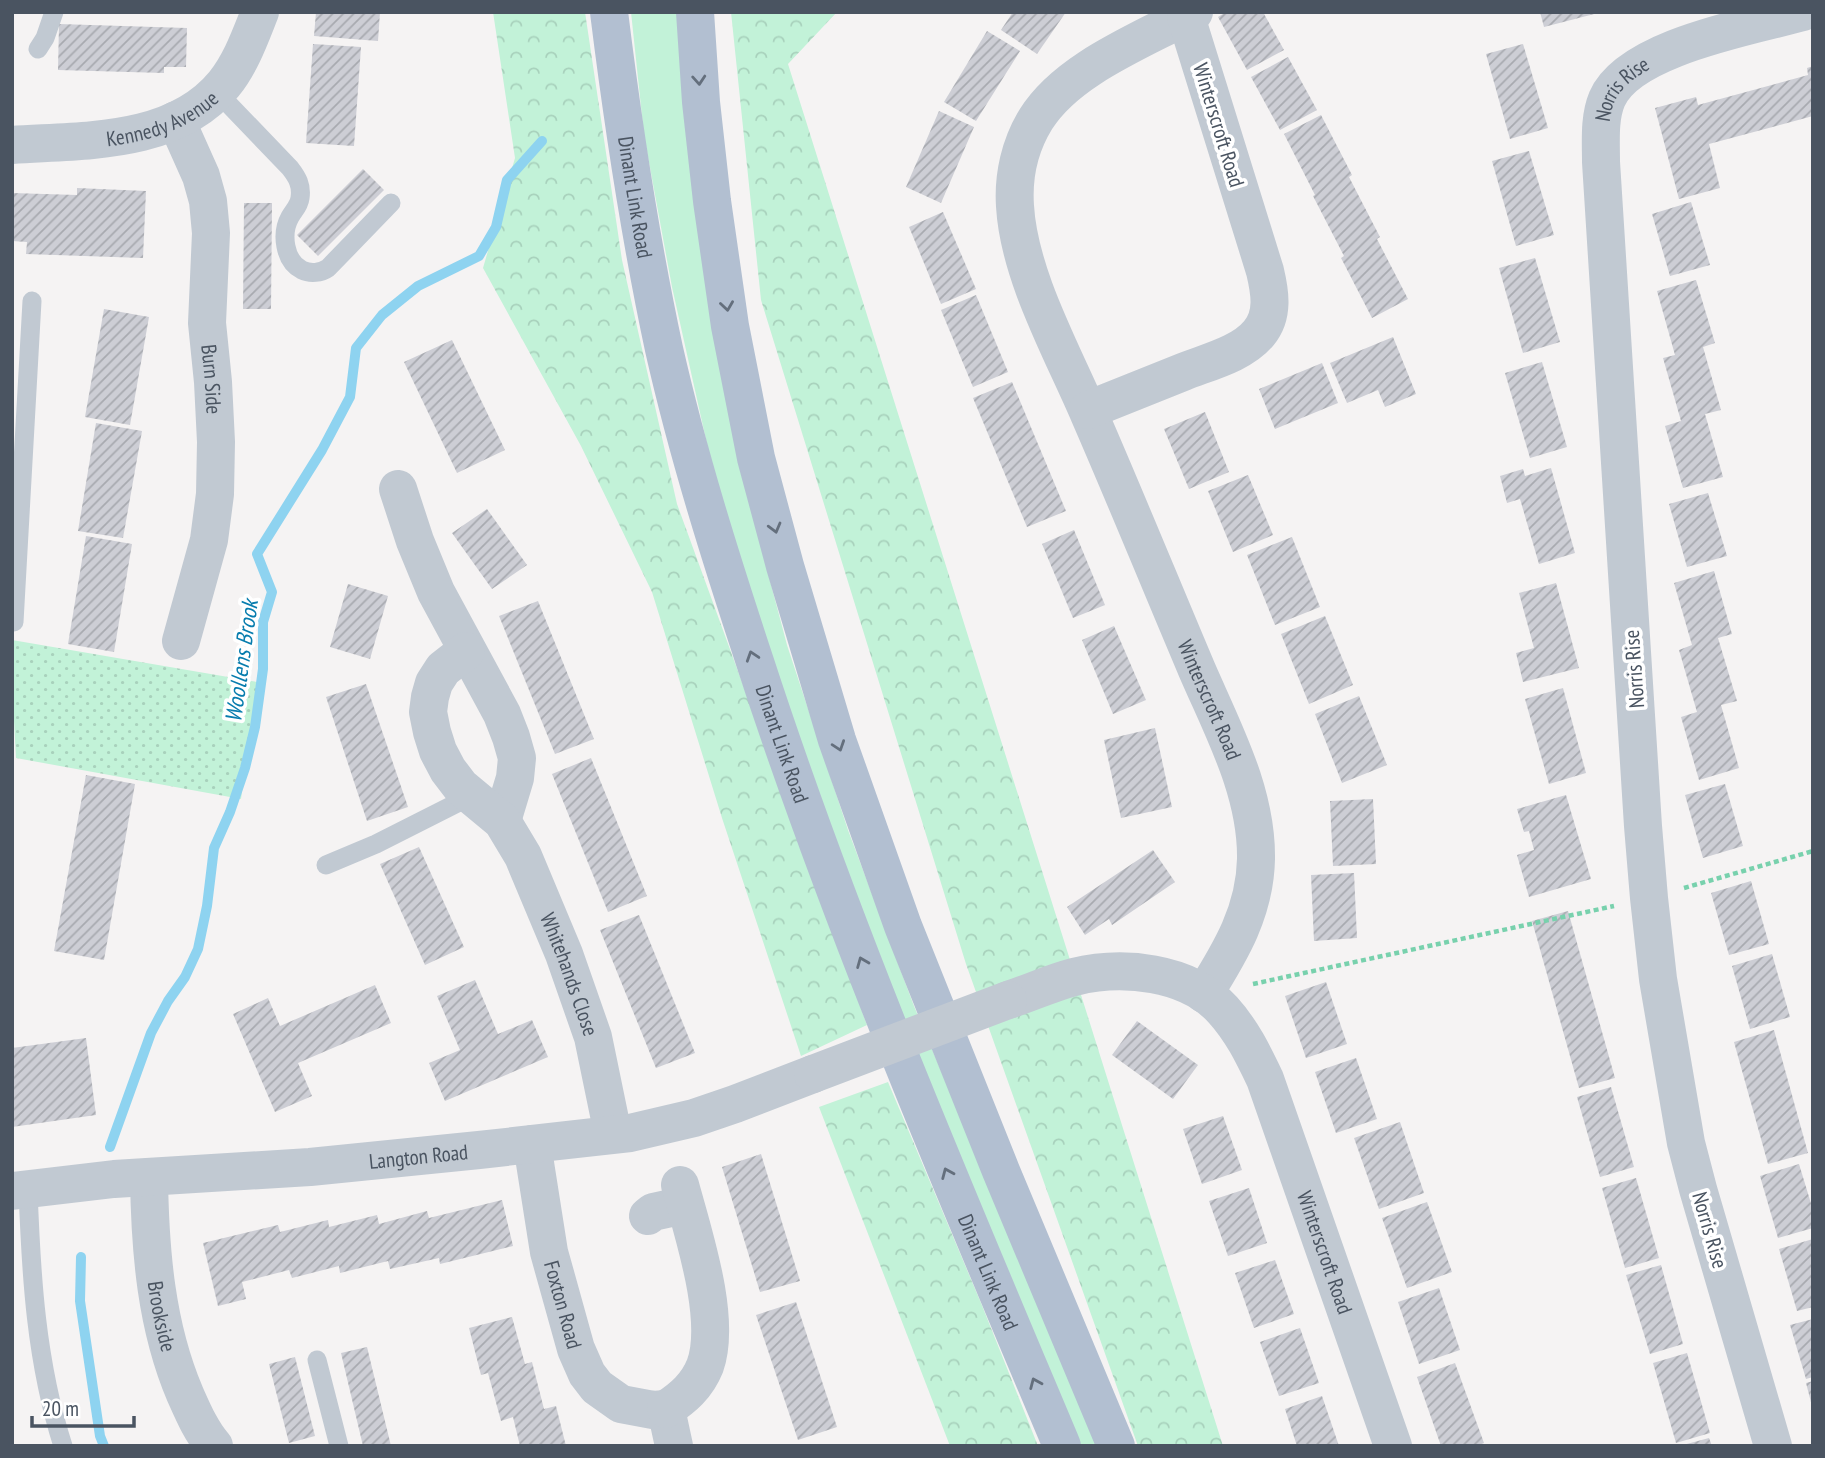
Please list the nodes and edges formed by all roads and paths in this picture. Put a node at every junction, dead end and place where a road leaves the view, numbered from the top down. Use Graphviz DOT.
graph roads {
  1 [pos="54,12"];
  2 [pos="260,12"];
  3 [pos="609,12"];
  4 [pos="695,12"];
  5 [pos="1803,12"];
  6 [pos="1190,15"];
  7 [pos="38,49"];
  8 [pos="217,92"];
  9 [pos="176,120"];
  10 [pos="12,145"];
  11 [pos="391,203"];
  12 [pos="32,301"];
  13 [pos="1088,410"];
  14 [pos="18,452"];
  15 [pos="398,489"];
  16 [pos="14,622"];
  17 [pos="181,641"];
  18 [pos="466,650"];
  19 [pos="471,796"];
  20 [pos="502,821"];
  21 [pos="1813,851"];
  22 [pos="326,864"];
  23 [pos="1649,898"];
  24 [pos="1205,994"];
  25 [pos="813,1074"];
  26 [pos="613,1134"];
  27 [pos="532,1144"];
  28 [pos="149,1177"];
  29 [pos="20,1189"];
  30 [pos="648,1216"];
  31 [pos="317,1360"];
  32 [pos="666,1409"];
  33 [pos="63,1446"];
  34 [pos="214,1446"];
  35 [pos="339,1446"];
  36 [pos="674,1446"];
  37 [pos="1062,1446"];
  38 [pos="1116,1446"];
  39 [pos="1393,1446"];
  40 [pos="1773,1446"];
  1 -- 7 [label="lane"];
  2 -- 8 [label="street, Kennedy Avenue"];
  37 -- 3 [label="main road, Dinant Link Road, one-way"];
  4 -- 38 [label="main road, one-way"];
  5 -- 23 [label="street, Norris Rise"];
  6 -- 13 [label="street, Winterscroft Road"];
  6 -- 13 [label="street, Winterscroft Road"];
  8 -- 9 [label="street, Kennedy Avenue"];
  8 -- 11 [label="lane"];
  9 -- 10 [label="street, Kennedy Avenue"];
  9 -- 17 [label="street, Burn Side"];
  12 -- 14 [label="lane"];
  13 -- 24 [label="street, Winterscroft Road"];
  14 -- 16 [label="lane"];
  15 -- 18 [label="street"];
  18 -- 19 [label="street, Whitehands Close"];
  18 -- 20 [label="street"];
  19 -- 20 [label="street, Whitehands Close"];
  19 -- 22 [label="lane"];
  20 -- 26 [label="street, Whitehands Close"];
  21 -- 23 [label="path"];
  23 -- 24 [label="path"];
  23 -- 40 [label="street, Norris Rise"];
  24 -- 25 [label="street, Winterscroft Road, bridge"];
  24 -- 39 [label="street, Winterscroft Road"];
  25 -- 26 [label="street, Langton Road"];
  26 -- 27 [label="street, Langton Road"];
  27 -- 28 [label="street, Langton Road"];
  27 -- 32 [label="street, Foxton Road"];
  28 -- 29 [label="street, Langton Road"];
  28 -- 34 [label="street, Brookside"];
  29 -- 33 [label="lane"];
  30 -- 32 [label="street"];
  31 -- 35 [label="lane"];
  32 -- 36 [label="street"];
}
